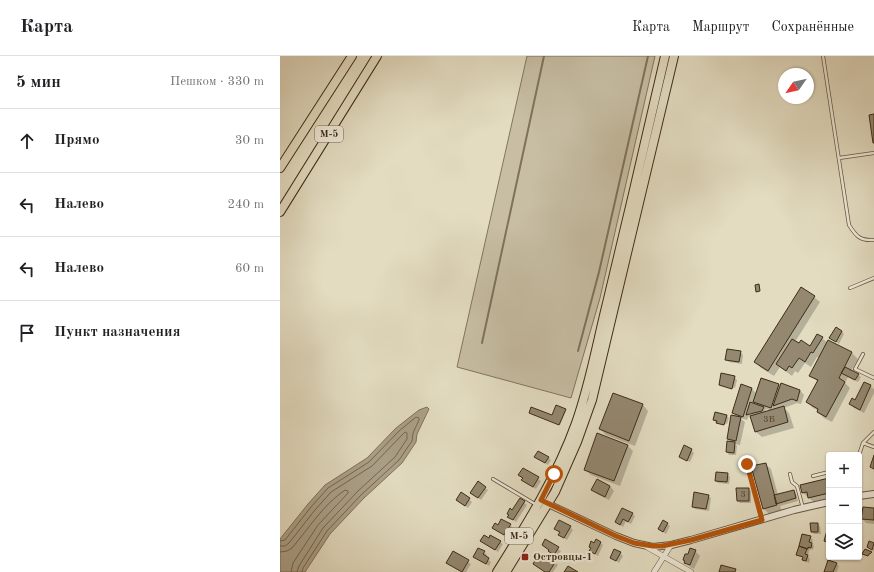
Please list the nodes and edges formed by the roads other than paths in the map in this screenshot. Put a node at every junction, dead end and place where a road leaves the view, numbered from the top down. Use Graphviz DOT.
graph roads {
  1 [pos="352,56"];
  2 [pos="377,56"];
  3 [pos="665,56"];
  4 [pos="674,56"];
  5 [pos="822,56"];
  6 [pos="874,153"];
  7 [pos="839,158"];
  8 [pos="280,168"];
  9 [pos="280,212"];
  10 [pos="874,240"];
  11 [pos="874,278"];
  12 [pos="850,288"];
  13 [pos="863,354"];
  14 [pos="874,378"];
  15 [pos="874,432"];
  16 [pos="863,443"];
  17 [pos="874,447"];
  18 [pos="860,452"];
  19 [pos="747,464"];
  20 [pos="826,473"];
  21 [pos="790,474"];
  22 [pos="813,476"];
  23 [pos="493,479"];
  24 [pos="874,494"];
  25 [pos="862,496"];
  26 [pos="542,503"];
  27 [pos="826,503"];
  28 [pos="803,508"];
  29 [pos="762,520"];
  30 [pos="671,544"];
  31 [pos="644,545"];
  32 [pos="663,557"];
  33 [pos="497,572"];
  34 [pos="506,572"];
  35 [pos="654,572"];
  36 [pos="691,572"];
  1 -- 8 [label="main road, М-5"];
  2 -- 9 [label="main road, М-5"];
  3 -- 26 [label="main road"];
  4 -- 26 [label="main road"];
  5 -- 7 [label="lane"];
  6 -- 7 [label="lane"];
  7 -- 10 [label="lane"];
  11 -- 12 [label="lane"];
  13 -- 14 [label="lane"];
  15 -- 16 [label="lane"];
  16 -- 17 [label="lane"];
  16 -- 18 [label="lane"];
  19 -- 29 [label="lane"];
  20 -- 22 [label="lane"];
  21 -- 28 [label="lane"];
  23 -- 26 [label="lane"];
  24 -- 25 [label="street"];
  26 -- 31 [label="street"];
  26 -- 33 [label="main road, М-5"];
  26 -- 34 [label="main road, М-5"];
  27 -- 28 [label="street"];
  28 -- 29 [label="street"];
  29 -- 30 [label="street"];
  30 -- 31 [label="street"];
  30 -- 32 [label="street"];
  31 -- 32 [label="street"];
  32 -- 35 [label="street"];
  32 -- 36 [label="street"];
}
